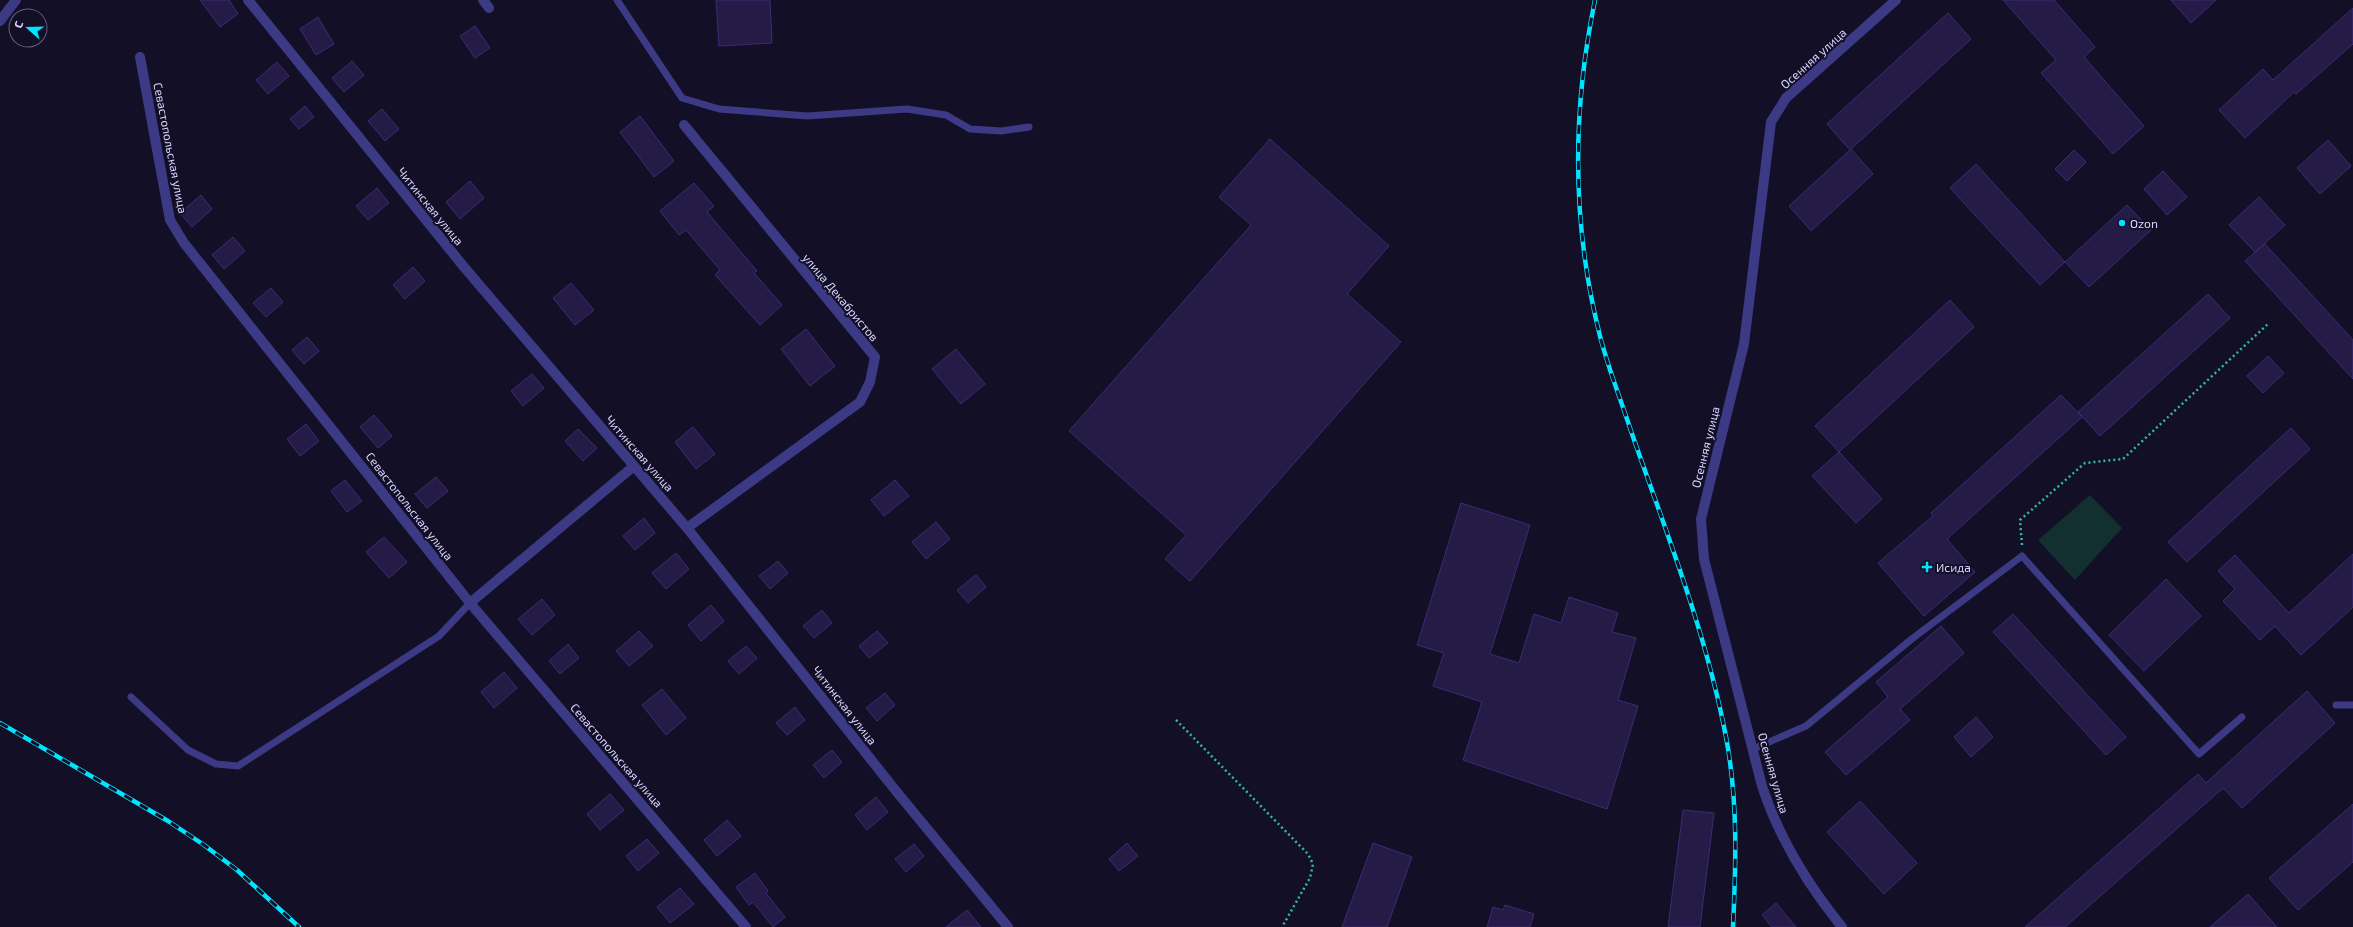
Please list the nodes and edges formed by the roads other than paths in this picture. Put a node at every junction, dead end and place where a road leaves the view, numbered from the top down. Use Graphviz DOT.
graph roads {
  1 [pos="16,0"];
  2 [pos="248,0"];
  3 [pos="617,0"];
  4 [pos="1896,0"];
  5 [pos="0,21"];
  6 [pos="140,57"];
  7 [pos="684,125"];
  8 [pos="1028,127"];
  9 [pos="634,466"];
  10 [pos="687,528"];
  11 [pos="470,603"];
  12 [pos="130,697"];
  13 [pos="2336,705"];
  14 [pos="2353,706"];
  15 [pos="2242,717"];
  16 [pos="1754,750"];
  17 [pos="746,927"];
  18 [pos="1008,927"];
  19 [pos="1842,927"];
  1 -- 5 [label="street"];
  2 -- 9 [label="street, Читинская улица"];
  3 -- 8 [label="lane"];
  4 -- 16 [label="street, Осенняя улица"];
  6 -- 11 [label="street, Севастопольская улица"];
  7 -- 10 [label="street, улица Декабристов"];
  9 -- 10 [label="street, Читинская улица"];
  9 -- 11 [label="street"];
  10 -- 18 [label="street, Читинская улица"];
  11 -- 12 [label="lane"];
  11 -- 17 [label="street, Севастопольская улица"];
  13 -- 14 [label="lane"];
  15 -- 16 [label="lane"];
  16 -- 19 [label="street, Осенняя улица"];
}
